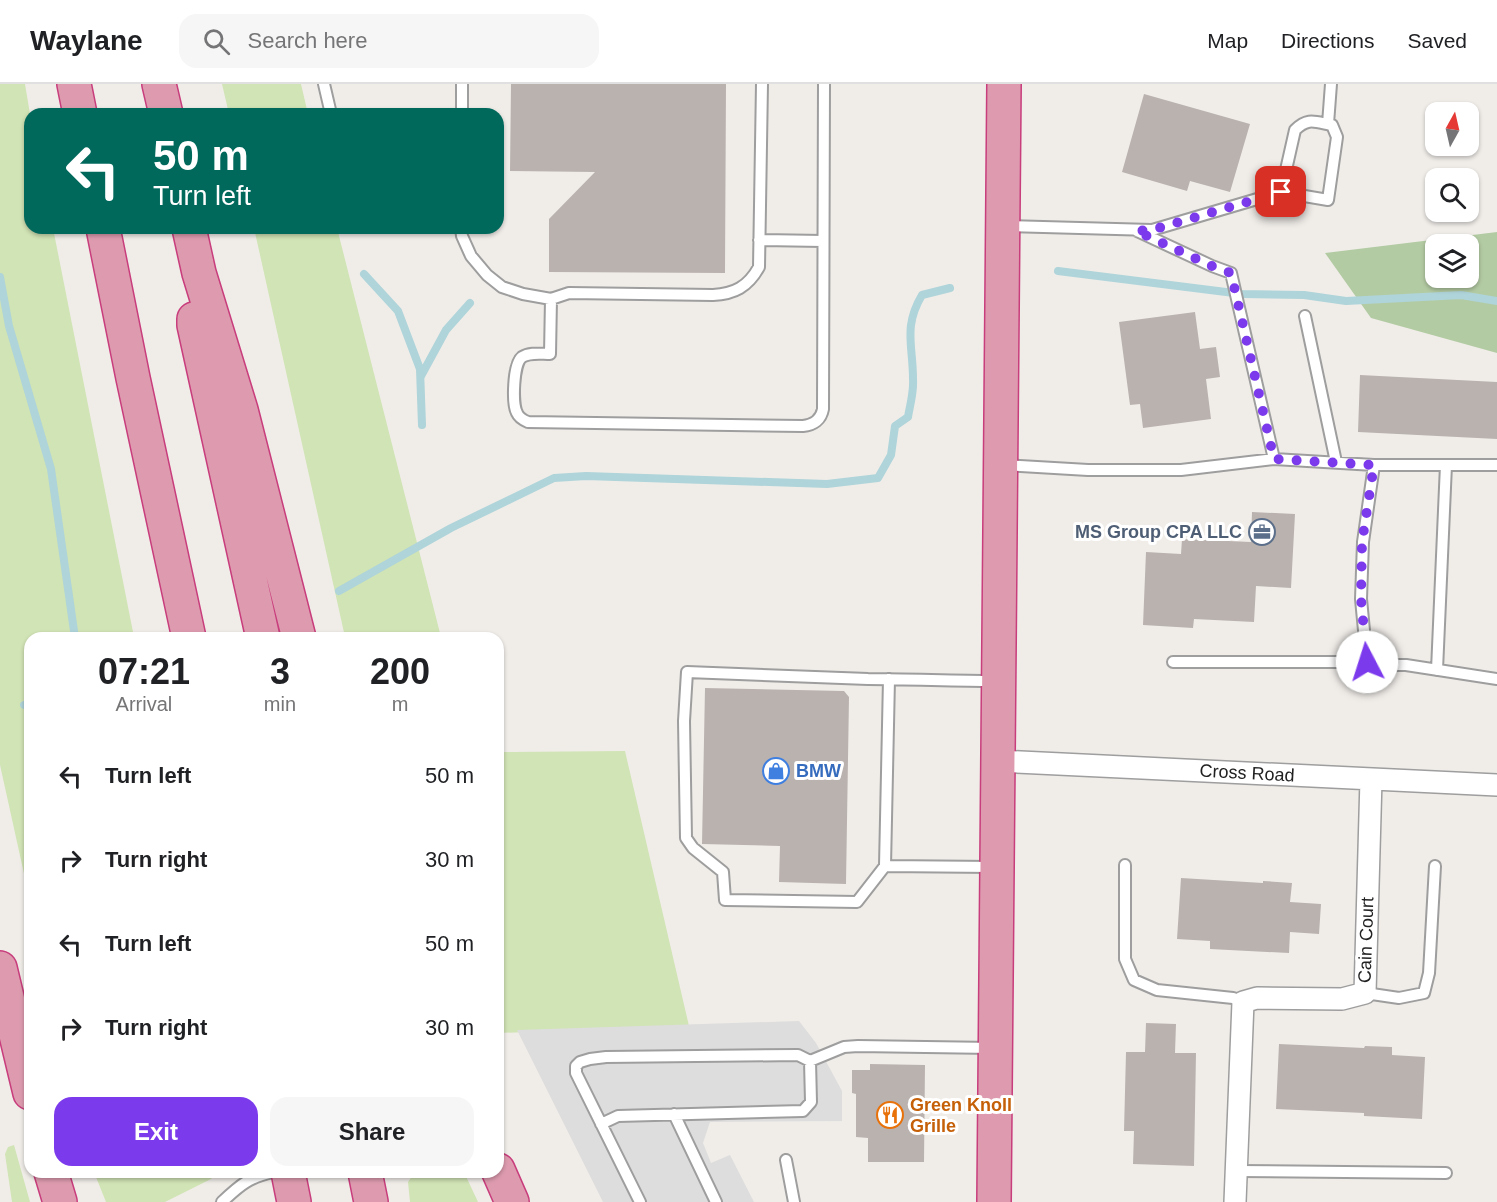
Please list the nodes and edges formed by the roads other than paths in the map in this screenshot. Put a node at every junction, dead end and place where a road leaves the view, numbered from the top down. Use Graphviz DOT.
graph roads {
  1 [pos="74,84"];
  2 [pos="159,84"];
  3 [pos="324,84"];
  4 [pos="462,84"];
  5 [pos="762,84"];
  6 [pos="824,84"];
  7 [pos="1004,84"];
  8 [pos="1331,84"];
  9 [pos="79,108"];
  10 [pos="165,108"];
  11 [pos="330,108"];
  12 [pos="462,108"];
  13 [pos="1328,124"];
  14 [pos="1281,192"];
  15 [pos="1002,226"];
  16 [pos="1136,231"];
  17 [pos="104,234"];
  18 [pos="190,234"];
  19 [pos="462,234"];
  20 [pos="759,240"];
  21 [pos="823,241"];
  22 [pos="199,273"];
  23 [pos="552,299"];
  24 [pos="1305,316"];
  25 [pos="1274,459"];
  26 [pos="1336,462"];
  27 [pos="1000,465"];
  28 [pos="1374,465"];
  29 [pos="1446,465"];
  30 [pos="1497,465"];
  31 [pos="188,632"];
  32 [pos="262,632"];
  33 [pos="297,632"];
  34 [pos="1173,662"];
  35 [pos="1367,662"];
  36 [pos="1437,670"];
  37 [pos="889,679"];
  38 [pos="1497,679"];
  39 [pos="998,681"];
  40 [pos="998,762"];
  41 [pos="1371,779"];
  42 [pos="1497,785"];
  43 [pos="1125,865"];
  44 [pos="885,866"];
  45 [pos="1435,866"];
  46 [pos="998,867"];
  47 [pos="0,968"];
  48 [pos="1365,993"];
  49 [pos="1243,1002"];
  50 [pos="996,1048"];
  51 [pos="810,1060"];
  52 [pos="24,1068"];
  53 [pos="674,1114"];
  54 [pos="601,1124"];
  55 [pos="786,1160"];
  56 [pos="1236,1171"];
  57 [pos="1446,1173"];
  58 [pos="53,1178"];
  59 [pos="252,1178"];
  60 [pos="289,1178"];
  61 [pos="366,1178"];
  62 [pos="502,1178"];
  63 [pos="60,1202"];
  64 [pos="222,1202"];
  65 [pos="294,1202"];
  66 [pos="371,1202"];
  67 [pos="512,1202"];
  68 [pos="640,1202"];
  69 [pos="716,1202"];
  70 [pos="794,1202"];
  71 [pos="994,1202"];
  72 [pos="1235,1202"];
  1 -- 9 [label="highway"];
  2 -- 10 [label="highway"];
  3 -- 11 [label="lane"];
  4 -- 12 [label="lane"];
  5 -- 20 [label="lane"];
  6 -- 21 [label="lane"];
  7 -- 15 [label="highway"];
  8 -- 13 [label="lane"];
  13 -- 14 [label="lane"];
  13 -- 14 [label="lane"];
  14 -- 16 [label="lane"];
  15 -- 16 [label="lane"];
  15 -- 27 [label="highway"];
  16 -- 25 [label="lane"];
  17 -- 31 [label="highway"];
  18 -- 22 [label="highway"];
  19 -- 23 [label="lane"];
  20 -- 21 [label="lane"];
  20 -- 23 [label="lane"];
  21 -- 23 [label="lane"];
  22 -- 32 [label="highway"];
  22 -- 33 [label="highway"];
  24 -- 26 [label="lane"];
  25 -- 26 [label="lane"];
  25 -- 27 [label="lane"];
  26 -- 28 [label="lane"];
  27 -- 39 [label="highway"];
  28 -- 29 [label="lane"];
  28 -- 35 [label="lane"];
  29 -- 30 [label="lane"];
  29 -- 36 [label="lane"];
  34 -- 35 [label="lane"];
  35 -- 36 [label="lane"];
  36 -- 38 [label="lane"];
  37 -- 39 [label="lane"];
  37 -- 44 [label="lane"];
  37 -- 44 [label="lane"];
  39 -- 40 [label="highway"];
  40 -- 41 [label="street, Cross Road"];
  40 -- 46 [label="highway"];
  41 -- 42 [label="street, Cross Road"];
  41 -- 48 [label="street, Cain Court"];
  43 -- 49 [label="lane"];
  44 -- 46 [label="lane"];
  45 -- 48 [label="lane"];
  46 -- 50 [label="highway"];
  47 -- 52 [label="highway"];
  48 -- 49 [label="street, Cain Court"];
  49 -- 56 [label="street"];
  50 -- 51 [label="lane"];
  50 -- 71 [label="highway"];
  51 -- 53 [label="lane"];
  51 -- 54 [label="lane"];
  53 -- 54 [label="lane"];
  53 -- 69 [label="lane"];
  54 -- 68 [label="lane"];
  55 -- 70 [label="lane"];
  56 -- 57 [label="lane"];
  56 -- 72 [label="street"];
  58 -- 63 [label="highway"];
  59 -- 64 [label="lane"];
  60 -- 65 [label="highway"];
  61 -- 66 [label="highway"];
  62 -- 67 [label="highway"];
}
